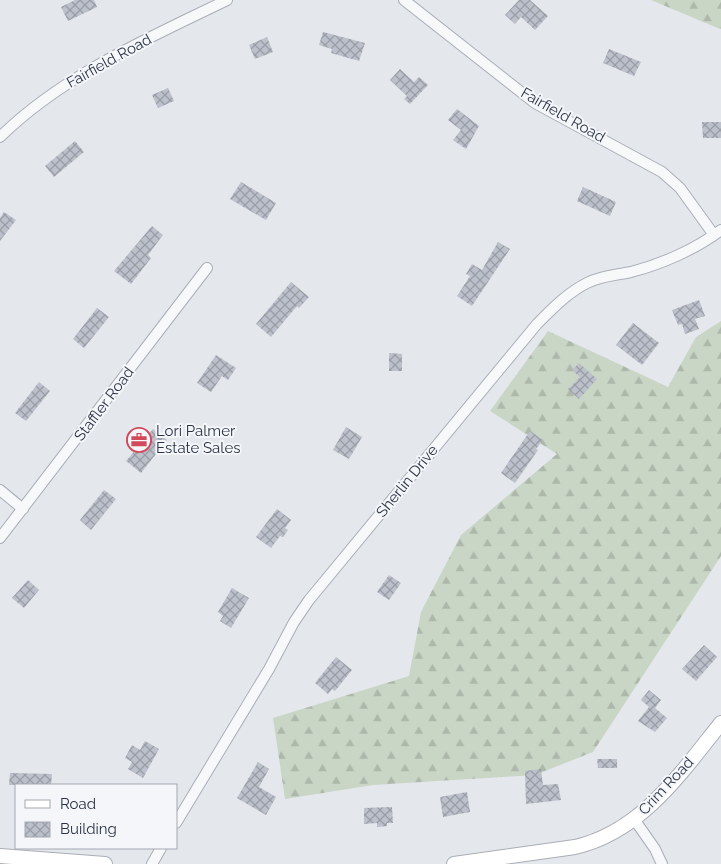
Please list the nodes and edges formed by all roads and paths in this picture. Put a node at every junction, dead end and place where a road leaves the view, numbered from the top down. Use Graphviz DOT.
graph roads {
  1 [pos="227,0"];
  2 [pos="404,0"];
  3 [pos="0,136"];
  4 [pos="718,233"];
  5 [pos="207,268"];
  6 [pos="0,490"];
  7 [pos="23,509"];
  8 [pos="0,538"];
  9 [pos="721,723"];
  10 [pos="634,819"];
  11 [pos="178,820"];
  12 [pos="160,849"];
  13 [pos="0,856"];
  14 [pos="105,864"];
  15 [pos="152,864"];
  16 [pos="454,864"];
  17 [pos="662,864"];
  1 -- 3 [label="street, Fairfield Road"];
  2 -- 4 [label="street, Fairfield Road"];
  4 -- 11 [label="street, Sherlin Drive"];
  5 -- 7 [label="street, Staffler Road"];
  6 -- 7 [label="street"];
  7 -- 8 [label="street, Staffler Road"];
  9 -- 10 [label="street, Crim Road"];
  10 -- 16 [label="street, Crim Road"];
  10 -- 17 [label="street"];
  12 -- 15 [label="street"];
  13 -- 14 [label="street"];
}
